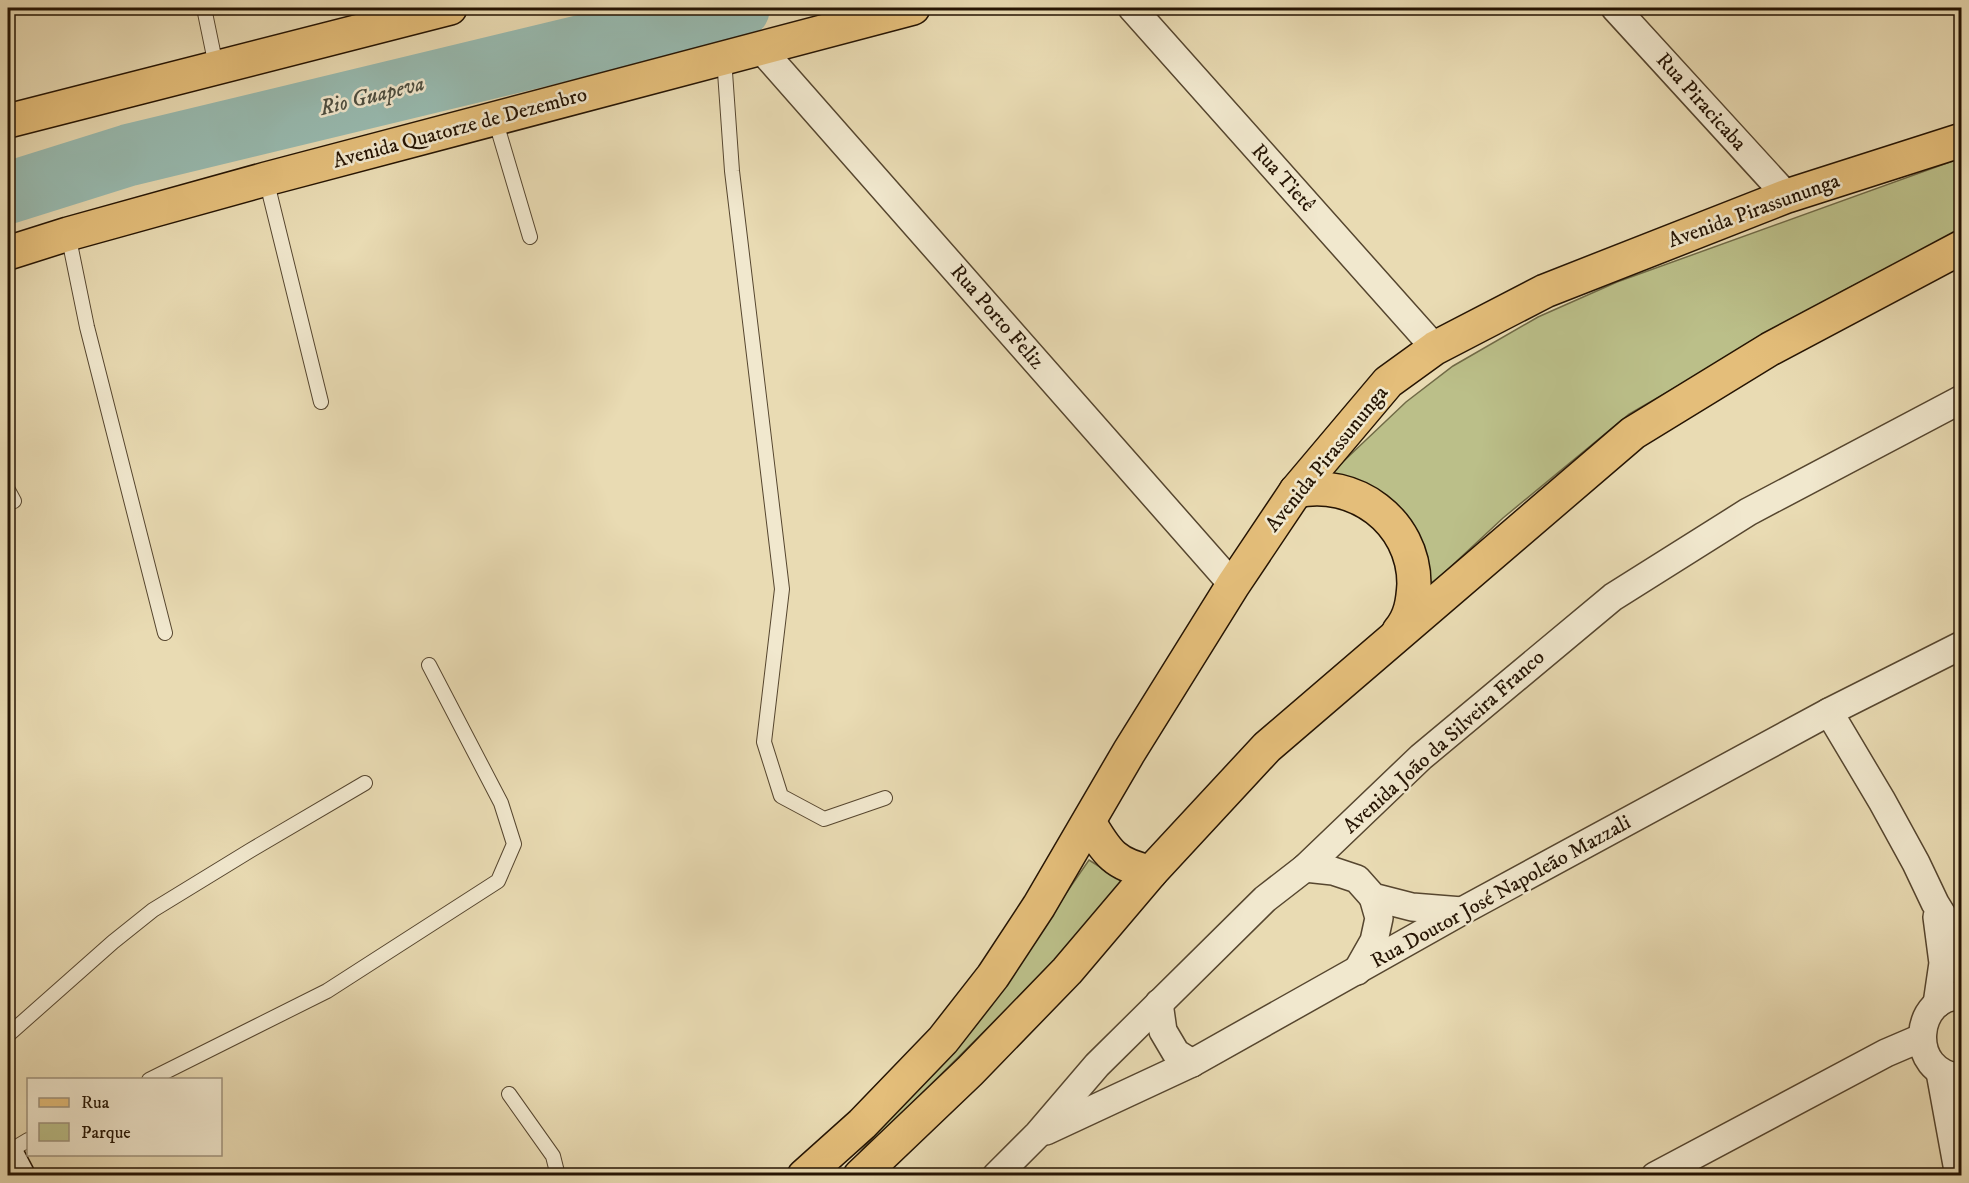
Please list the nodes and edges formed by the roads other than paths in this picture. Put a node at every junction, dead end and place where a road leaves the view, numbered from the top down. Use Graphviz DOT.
graph roads {
  1 [pos="204,8"];
  2 [pos="450,8"];
  3 [pos="913,8"];
  4 [pos="1132,8"];
  5 [pos="1615,8"];
  6 [pos="761,49"];
  7 [pos="724,58"];
  8 [pos="216,66"];
  9 [pos="495,119"];
  10 [pos="8,121"];
  11 [pos="1962,140"];
  12 [pos="266,179"];
  13 [pos="1787,196"];
  14 [pos="68,234"];
  15 [pos="530,237"];
  16 [pos="1962,248"];
  17 [pos="8,254"];
  18 [pos="1435,348"];
  19 [pos="1962,399"];
  20 [pos="321,402"];
  21 [pos="1296,491"];
  22 [pos="1233,585"];
  23 [pos="165,633"];
  24 [pos="1390,642"];
  25 [pos="1962,645"];
  26 [pos="429,664"];
  27 [pos="1829,712"];
  28 [pos="365,783"];
  29 [pos="885,798"];
  30 [pos="1089,822"];
  31 [pos="1305,868"];
  32 [pos="1151,872"];
  33 [pos="1373,897"];
  34 [pos="1935,903"];
  35 [pos="1462,911"];
  36 [pos="1962,947"];
  37 [pos="1357,972"];
  38 [pos="1949,1000"];
  39 [pos="1159,1003"];
  40 [pos="8,1035"];
  41 [pos="1921,1038"];
  42 [pos="1192,1063"];
  43 [pos="1951,1075"];
  44 [pos="152,1078"];
  45 [pos="509,1094"];
  46 [pos="1038,1134"];
  47 [pos="27,1141"];
  48 [pos="8,1152"];
  49 [pos="8,1157"];
  50 [pos="18,1176"];
  51 [pos="558,1176"];
  52 [pos="804,1176"];
  53 [pos="860,1176"];
  54 [pos="996,1176"];
  55 [pos="1655,1176"];
  56 [pos="1959,1176"];
  1 -- 8 [label="lane"];
  2 -- 8 [label="main road"];
  3 -- 6 [label="main road, Avenida Quatorze de Dezembro"];
  4 -- 18 [label="street, Rua Tietê"];
  5 -- 13 [label="street, Rua Piracicaba"];
  6 -- 7 [label="main road, Avenida Quatorze de Dezembro"];
  6 -- 22 [label="street, Rua Porto Feliz"];
  7 -- 9 [label="main road, Avenida Quatorze de Dezembro"];
  7 -- 29 [label="lane"];
  8 -- 10 [label="main road"];
  9 -- 12 [label="main road, Avenida Quatorze de Dezembro"];
  9 -- 15 [label="lane"];
  11 -- 13 [label="main road, Avenida Pirassununga"];
  12 -- 14 [label="main road, Avenida Quatorze de Dezembro"];
  12 -- 20 [label="lane"];
  13 -- 18 [label="main road, Avenida Pirassununga"];
  14 -- 17 [label="main road, Avenida Quatorze de Dezembro"];
  14 -- 23 [label="lane"];
  16 -- 24 [label="main road"];
  18 -- 21 [label="main road, Avenida Pirassununga"];
  19 -- 31 [label="street, Avenida João da Silveira Franco"];
  21 -- 22 [label="main road, Avenida Pirassununga"];
  21 -- 24 [label="main road"];
  22 -- 30 [label="main road, Avenida Pirassununga"];
  24 -- 32 [label="main road"];
  25 -- 27 [label="street, Rua Doutor José Napoleão Mazzali"];
  26 -- 44 [label="lane"];
  27 -- 34 [label="street"];
  27 -- 35 [label="street, Rua Doutor José Napoleão Mazzali"];
  28 -- 40 [label="lane"];
  30 -- 32 [label="main road"];
  30 -- 52 [label="main road, Avenida Pirassununga"];
  31 -- 33 [label="street"];
  31 -- 39 [label="street, Avenida João da Silveira Franco"];
  32 -- 53 [label="main road"];
  33 -- 35 [label="street"];
  33 -- 37 [label="street"];
  34 -- 36 [label="street"];
  34 -- 38 [label="street"];
  35 -- 37 [label="street, Rua Doutor José Napoleão Mazzali"];
  37 -- 42 [label="street, Rua Doutor José Napoleão Mazzali"];
  38 -- 41 [label="street"];
  39 -- 42 [label="street"];
  39 -- 46 [label="street, Avenida João da Silveira Franco"];
  41 -- 43 [label="street"];
  41 -- 55 [label="street"];
  42 -- 46 [label="street, Rua Doutor José Napoleão Mazzali"];
  43 -- 56 [label="street"];
  45 -- 51 [label="lane"];
  46 -- 54 [label="street, Avenida João da Silveira Franco"];
  47 -- 48 [label="lane"];
  49 -- 50 [label="street"];
}
